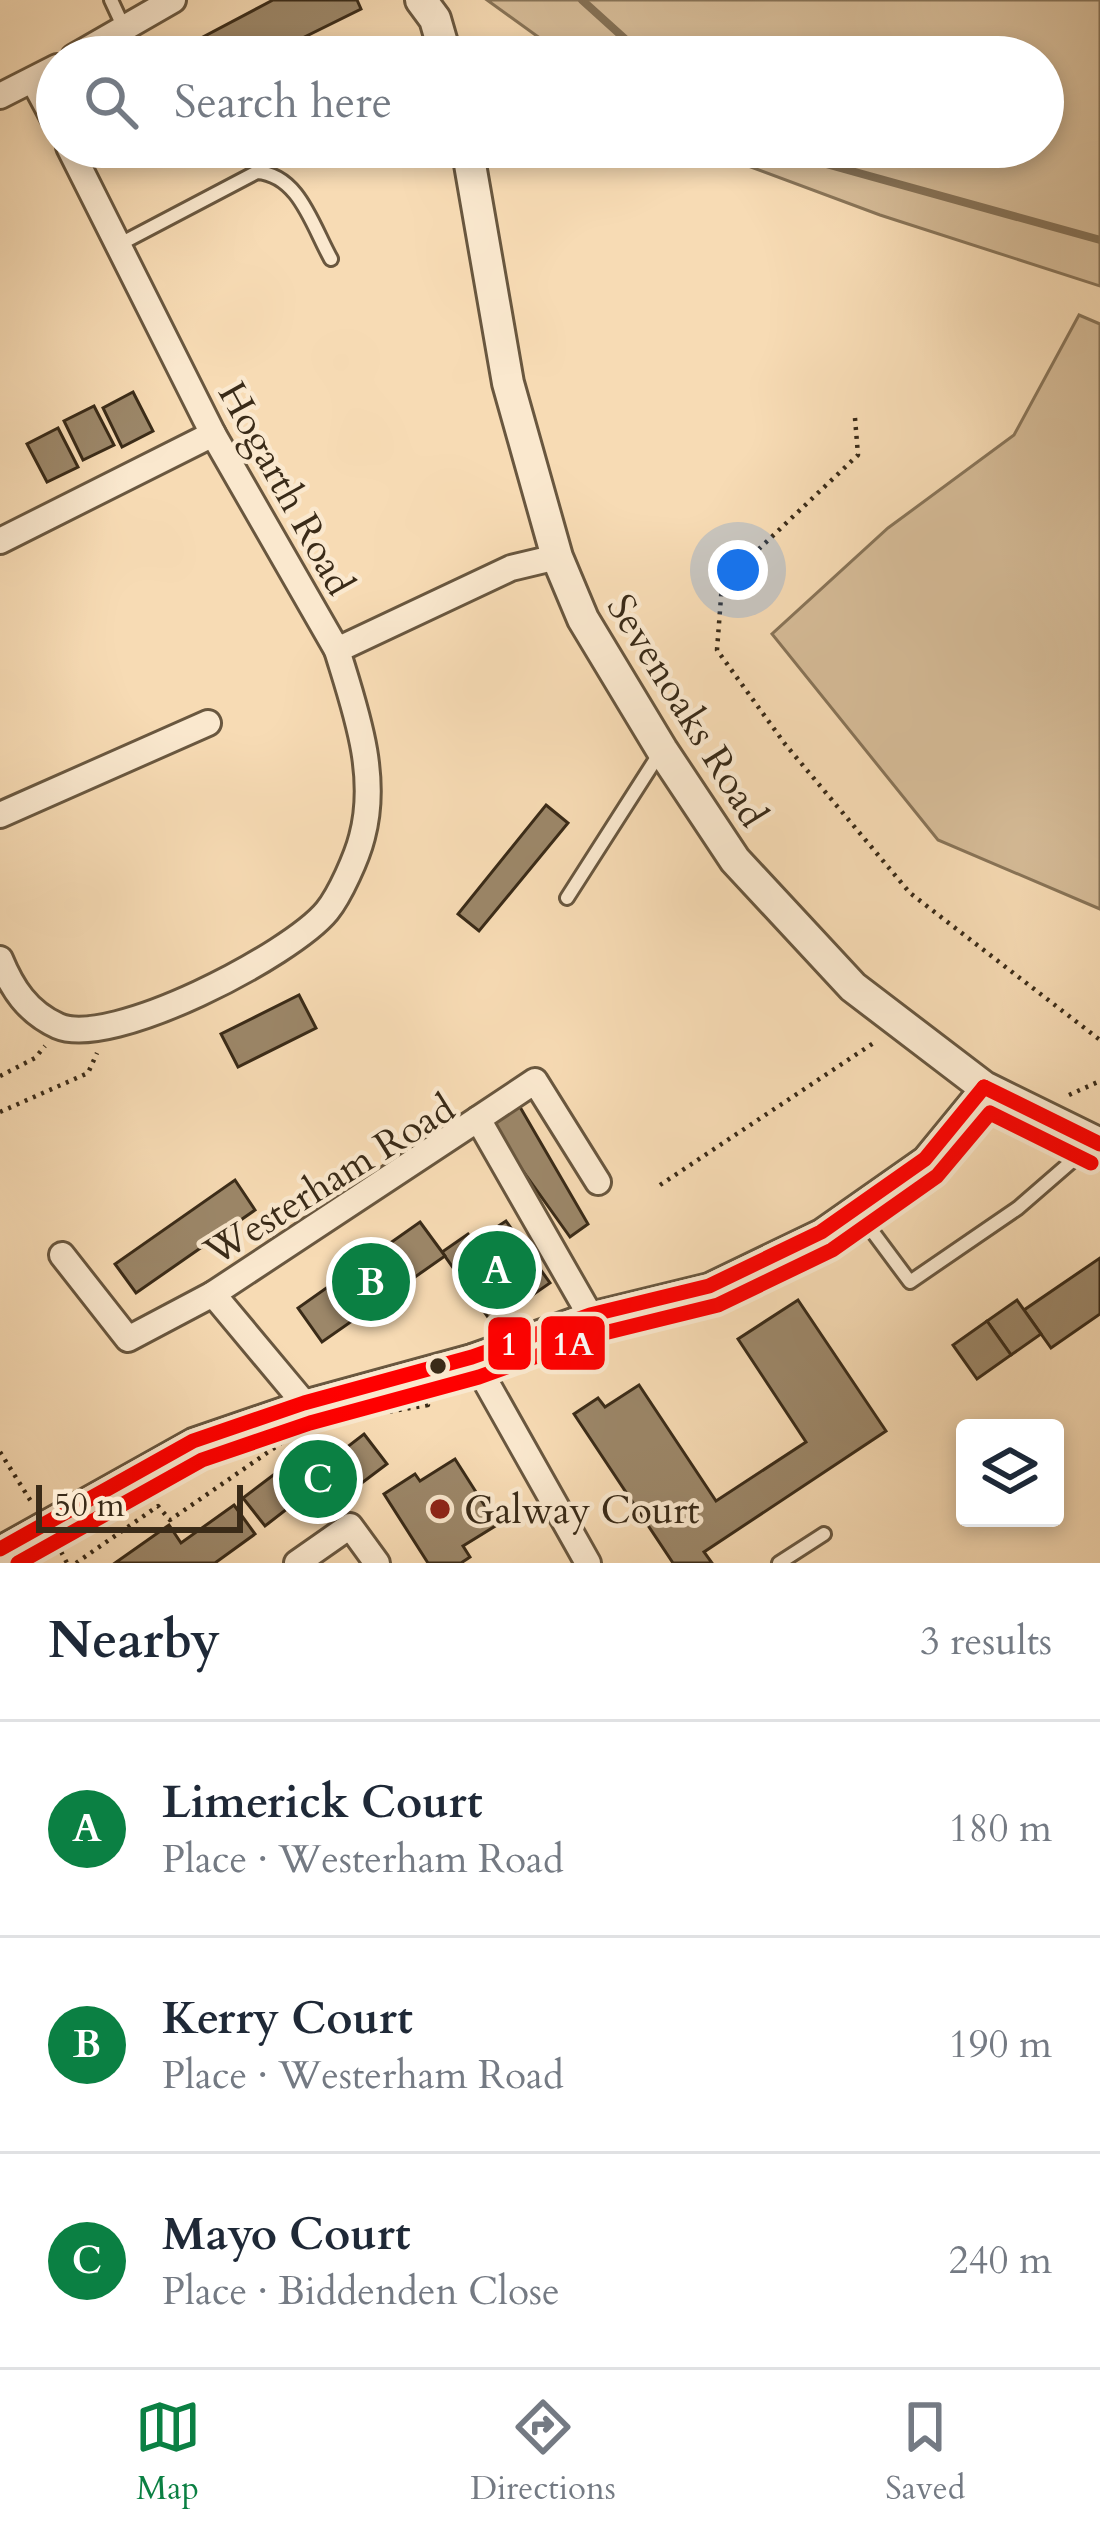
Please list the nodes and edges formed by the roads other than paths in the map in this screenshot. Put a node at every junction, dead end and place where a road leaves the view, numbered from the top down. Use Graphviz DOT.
graph roads {
  1 [pos="111,0"];
  2 [pos="173,0"];
  3 [pos="421,0"];
  4 [pos="124,28"];
  5 [pos="110,36"];
  6 [pos="440,36"];
  7 [pos="34,80"];
  8 [pos="36,84"];
  9 [pos="0,96"];
  10 [pos="79,168"];
  11 [pos="471,168"];
  12 [pos="120,244"];
  13 [pos="331,259"];
  14 [pos="213,434"];
  15 [pos="0,541"];
  16 [pos="557,557"];
  17 [pos="337,650"];
  18 [pos="208,723"];
  19 [pos="662,750"];
  20 [pos="0,815"];
  21 [pos="567,898"];
  22 [pos="0,959"];
  23 [pos="984,1087"];
  24 [pos="478,1119"];
  25 [pos="1098,1143"];
  26 [pos="598,1181"];
  27 [pos="855,1208"];
  28 [pos="62,1255"];
  29 [pos="213,1294"];
  30 [pos="590,1315"];
  31 [pos="472,1357"];
  32 [pos="304,1414"];
  33 [pos="824,1534"];
  34 [pos="0,1549"];
  35 [pos="297,1563"];
  36 [pos="377,1563"];
  37 [pos="588,1563"];
  38 [pos="779,1563"];
  1 -- 4 [label="lane"];
  2 -- 4 [label="street"];
  3 -- 6 [label="street"];
  4 -- 5 [label="street"];
  7 -- 8 [label="street"];
  7 -- 9 [label="street"];
  10 -- 12 [label="street, Hogarth Road"];
  11 -- 16 [label="street, Sevenoaks Road"];
  12 -- 13 [label="lane"];
  12 -- 14 [label="street, Hogarth Road"];
  14 -- 15 [label="street"];
  14 -- 17 [label="street, Hogarth Road"];
  16 -- 17 [label="street, Hogarth Road"];
  16 -- 19 [label="street, Sevenoaks Road"];
  17 -- 22 [label="street"];
  18 -- 20 [label="street"];
  19 -- 21 [label="lane"];
  19 -- 23 [label="street, Sevenoaks Road"];
  23 -- 25 [label="street, Sevenoaks Road"];
  23 -- 27 [label="street"];
  24 -- 26 [label="street"];
  24 -- 29 [label="street, Westerham Road"];
  24 -- 30 [label="street, Westerham Road"];
  25 -- 27 [label="lane"];
  27 -- 30 [label="street"];
  28 -- 29 [label="street, Westerham Road"];
  29 -- 32 [label="street, Westerham Road"];
  30 -- 31 [label="street"];
  31 -- 32 [label="street"];
  31 -- 37 [label="street"];
  32 -- 34 [label="street"];
  33 -- 38 [label="lane"];
  35 -- 36 [label="street"];
}
